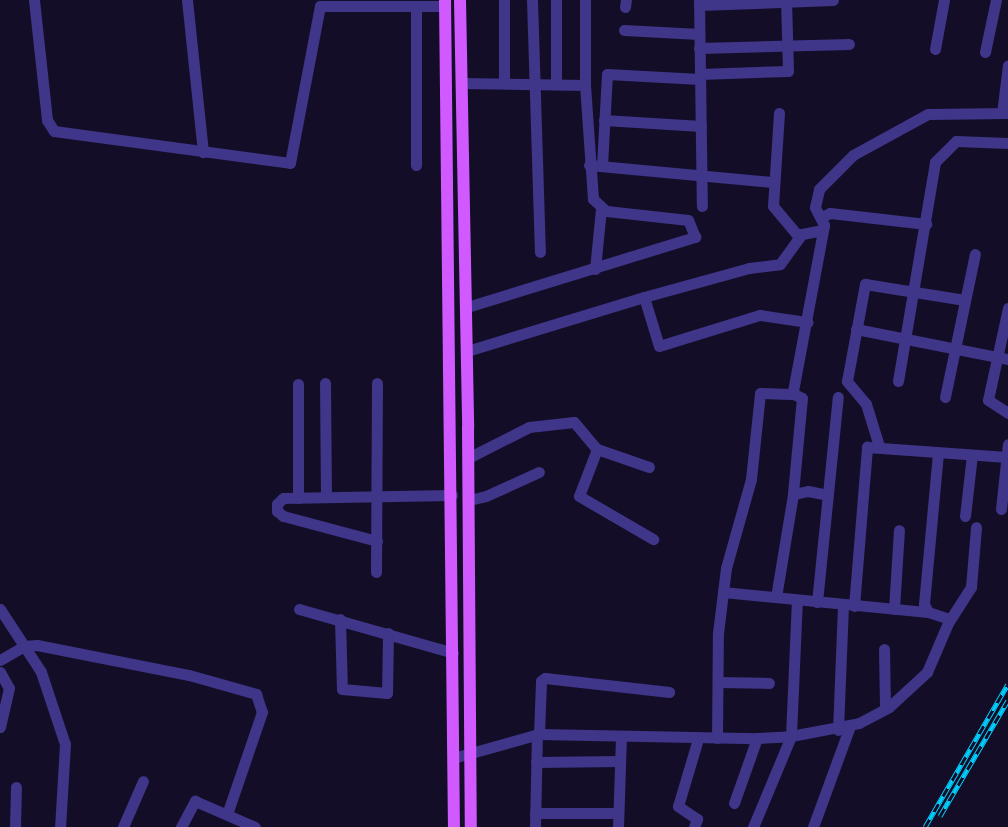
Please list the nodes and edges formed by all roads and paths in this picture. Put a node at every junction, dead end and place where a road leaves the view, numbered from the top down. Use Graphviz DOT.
graph roads {
  1 [pos="34,0"];
  2 [pos="187,0"];
  3 [pos="460,0"];
  4 [pos="504,0"];
  5 [pos="532,0"];
  6 [pos="556,0"];
  7 [pos="585,0"];
  8 [pos="833,0"];
  9 [pos="944,0"];
  10 [pos="996,0"];
  11 [pos="787,1"];
  12 [pos="699,2"];
  13 [pos="370,3"];
  14 [pos="445,3"];
  15 [pos="416,6"];
  16 [pos="624,30"];
  17 [pos="699,34"];
  18 [pos="848,44"];
  19 [pos="789,46"];
  20 [pos="699,48"];
  21 [pos="935,50"];
  22 [pos="985,52"];
  23 [pos="1008,65"];
  24 [pos="700,77"];
  25 [pos="533,82"];
  26 [pos="462,83"];
  27 [pos="504,83"];
  28 [pos="556,83"];
  29 [pos="585,85"];
  30 [pos="779,113"];
  31 [pos="1005,113"];
  32 [pos="604,120"];
  33 [pos="701,126"];
  34 [pos="1008,143"];
  35 [pos="202,152"];
  36 [pos="416,165"];
  37 [pos="589,165"];
  38 [pos="602,166"];
  39 [pos="703,175"];
  40 [pos="774,182"];
  41 [pos="702,206"];
  42 [pos="601,209"];
  43 [pos="822,217"];
  44 [pos="926,224"];
  45 [pos="823,230"];
  46 [pos="799,237"];
  47 [pos="540,252"];
  48 [pos="975,254"];
  49 [pos="595,268"];
  50 [pos="915,293"];
  51 [pos="644,297"];
  52 [pos="965,300"];
  53 [pos="466,307"];
  54 [pos="1008,308"];
  55 [pos="807,322"];
  56 [pos="856,329"];
  57 [pos="906,337"];
  58 [pos="955,348"];
  59 [pos="467,351"];
  60 [pos="1002,357"];
  61 [pos="898,381"];
  62 [pos="325,383"];
  63 [pos="376,383"];
  64 [pos="298,384"];
  65 [pos="792,393"];
  66 [pos="838,397"];
  67 [pos="945,398"];
  68 [pos="1008,413"];
  69 [pos="1008,444"];
  70 [pos="879,446"];
  71 [pos="597,449"];
  72 [pos="938,453"];
  73 [pos="972,455"];
  74 [pos="1007,457"];
  75 [pos="468,458"];
  76 [pos="649,467"];
  77 [pos="539,472"];
  78 [pos="792,494"];
  79 [pos="452,495"];
  80 [pos="828,495"];
  81 [pos="377,496"];
  82 [pos="326,497"];
  83 [pos="298,498"];
  84 [pos="468,500"];
  85 [pos="1001,510"];
  86 [pos="964,516"];
  87 [pos="976,527"];
  88 [pos="899,530"];
  89 [pos="654,539"];
  90 [pos="377,541"];
  91 [pos="376,572"];
  92 [pos="723,592"];
  93 [pos="776,597"];
  94 [pos="797,600"];
  95 [pos="817,602"];
  96 [pos="848,606"];
  97 [pos="0,609"];
  98 [pos="298,609"];
  99 [pos="894,609"];
  100 [pos="928,612"];
  101 [pos="340,619"];
  102 [pos="950,619"];
  103 [pos="388,633"];
  104 [pos="27,646"];
  105 [pos="884,649"];
  106 [pos="453,653"];
  107 [pos="0,660"];
  108 [pos="0,672"];
  109 [pos="718,682"];
  110 [pos="769,683"];
  111 [pos="669,692"];
  112 [pos="885,709"];
  113 [pos="850,726"];
  114 [pos="0,727"];
  115 [pos="838,730"];
  116 [pos="538,734"];
  117 [pos="791,736"];
  118 [pos="622,738"];
  119 [pos="717,738"];
  120 [pos="757,738"];
  121 [pos="698,739"];
  122 [pos="470,756"];
  123 [pos="454,758"];
  124 [pos="620,760"];
  125 [pos="536,762"];
  126 [pos="142,781"];
  127 [pos="16,787"];
  128 [pos="734,803"];
  129 [pos="535,813"];
  130 [pos="618,813"];
  131 [pos="227,814"];
  132 [pos="185,826"];
  133 [pos="15,827"];
  134 [pos="60,827"];
  135 [pos="123,827"];
  136 [pos="255,827"];
  137 [pos="454,827"];
  138 [pos="470,827"];
  139 [pos="535,827"];
  140 [pos="618,827"];
  141 [pos="694,827"];
  142 [pos="753,827"];
  143 [pos="813,827"];
  1 -- 35 [label="street"];
  2 -- 35 [label="street"];
  3 -- 26 [label="main road"];
  4 -- 27 [label="street"];
  5 -- 25 [label="street"];
  6 -- 28 [label="street"];
  7 -- 29 [label="street"];
  8 -- 11 [label="street"];
  9 -- 21 [label="street"];
  10 -- 22 [label="street"];
  11 -- 12 [label="street"];
  11 -- 19 [label="street"];
  12 -- 17 [label="street"];
  13 -- 15 [label="street"];
  13 -- 35 [label="street"];
  14 -- 15 [label="street"];
  14 -- 79 [label="main road"];
  15 -- 36 [label="street"];
  16 -- 17 [label="street"];
  17 -- 20 [label="street"];
  18 -- 19 [label="street"];
  19 -- 20 [label="street"];
  19 -- 24 [label="street"];
  20 -- 24 [label="street"];
  23 -- 31 [label="street"];
  24 -- 32 [label="street"];
  24 -- 33 [label="street"];
  25 -- 27 [label="street"];
  25 -- 28 [label="street"];
  25 -- 47 [label="street"];
  26 -- 27 [label="street"];
  26 -- 53 [label="main road"];
  28 -- 29 [label="street"];
  29 -- 37 [label="street"];
  30 -- 40 [label="street"];
  31 -- 43 [label="street"];
  32 -- 33 [label="street"];
  32 -- 38 [label="street"];
  33 -- 39 [label="street"];
  34 -- 44 [label="street"];
  37 -- 38 [label="street"];
  37 -- 42 [label="street"];
  38 -- 39 [label="street"];
  39 -- 40 [label="street"];
  39 -- 41 [label="street"];
  40 -- 46 [label="street"];
  42 -- 49 [label="street"];
  42 -- 49 [label="street"];
  43 -- 44 [label="street"];
  43 -- 45 [label="street"];
  44 -- 50 [label="street"];
  45 -- 46 [label="street"];
  45 -- 55 [label="street"];
  46 -- 51 [label="street"];
  48 -- 52 [label="street"];
  49 -- 53 [label="street"];
  50 -- 52 [label="street"];
  50 -- 56 [label="street"];
  50 -- 57 [label="street"];
  51 -- 55 [label="street"];
  51 -- 59 [label="street"];
  52 -- 58 [label="street"];
  53 -- 59 [label="main road"];
  54 -- 60 [label="street"];
  55 -- 65 [label="street"];
  56 -- 57 [label="street"];
  56 -- 70 [label="street"];
  57 -- 58 [label="street"];
  57 -- 61 [label="street"];
  58 -- 60 [label="street"];
  58 -- 67 [label="street"];
  59 -- 75 [label="main road"];
  60 -- 68 [label="street"];
  62 -- 82 [label="street"];
  63 -- 81 [label="street"];
  64 -- 83 [label="street"];
  65 -- 78 [label="street"];
  65 -- 92 [label="street"];
  66 -- 80 [label="street"];
  69 -- 74 [label="street"];
  70 -- 72 [label="street"];
  70 -- 96 [label="street"];
  71 -- 75 [label="street"];
  71 -- 76 [label="street"];
  71 -- 89 [label="street"];
  72 -- 73 [label="street"];
  72 -- 100 [label="street"];
  73 -- 74 [label="street"];
  73 -- 86 [label="street"];
  74 -- 85 [label="street"];
  75 -- 84 [label="main road"];
  77 -- 84 [label="street"];
  78 -- 80 [label="street"];
  78 -- 93 [label="street"];
  79 -- 81 [label="street"];
  79 -- 106 [label="main road"];
  80 -- 95 [label="street"];
  81 -- 82 [label="street"];
  81 -- 90 [label="street"];
  82 -- 83 [label="street"];
  83 -- 90 [label="street"];
  84 -- 122 [label="main road"];
  87 -- 102 [label="street"];
  88 -- 99 [label="street"];
  90 -- 91 [label="street"];
  92 -- 93 [label="street"];
  92 -- 109 [label="street"];
  93 -- 94 [label="street"];
  94 -- 95 [label="street"];
  94 -- 117 [label="street"];
  95 -- 96 [label="street"];
  96 -- 99 [label="street"];
  96 -- 115 [label="street"];
  97 -- 104 [label="street"];
  98 -- 101 [label="street"];
  99 -- 100 [label="street"];
  100 -- 102 [label="street"];
  101 -- 103 [label="street"];
  101 -- 103 [label="street"];
  102 -- 112 [label="street"];
  103 -- 106 [label="street"];
  104 -- 107 [label="street"];
  104 -- 131 [label="street"];
  104 -- 134 [label="street"];
  105 -- 112 [label="street"];
  106 -- 123 [label="main road"];
  108 -- 114 [label="street"];
  109 -- 110 [label="street"];
  109 -- 119 [label="street"];
  111 -- 116 [label="street"];
  112 -- 113 [label="street"];
  113 -- 115 [label="street"];
  113 -- 143 [label="street"];
  115 -- 117 [label="street"];
  116 -- 118 [label="street"];
  116 -- 122 [label="street"];
  116 -- 125 [label="street"];
  117 -- 120 [label="street"];
  117 -- 142 [label="street"];
  118 -- 121 [label="street"];
  118 -- 124 [label="street"];
  119 -- 120 [label="street"];
  119 -- 121 [label="street"];
  120 -- 128 [label="street"];
  121 -- 141 [label="street"];
  122 -- 123 [label="street"];
  122 -- 138 [label="main road"];
  123 -- 137 [label="main road"];
  124 -- 125 [label="street"];
  124 -- 130 [label="street"];
  125 -- 129 [label="street"];
  126 -- 135 [label="street"];
  127 -- 133 [label="street"];
  129 -- 130 [label="street"];
  129 -- 139 [label="street"];
  130 -- 140 [label="street"];
  131 -- 132 [label="street"];
  131 -- 136 [label="street"];
}
